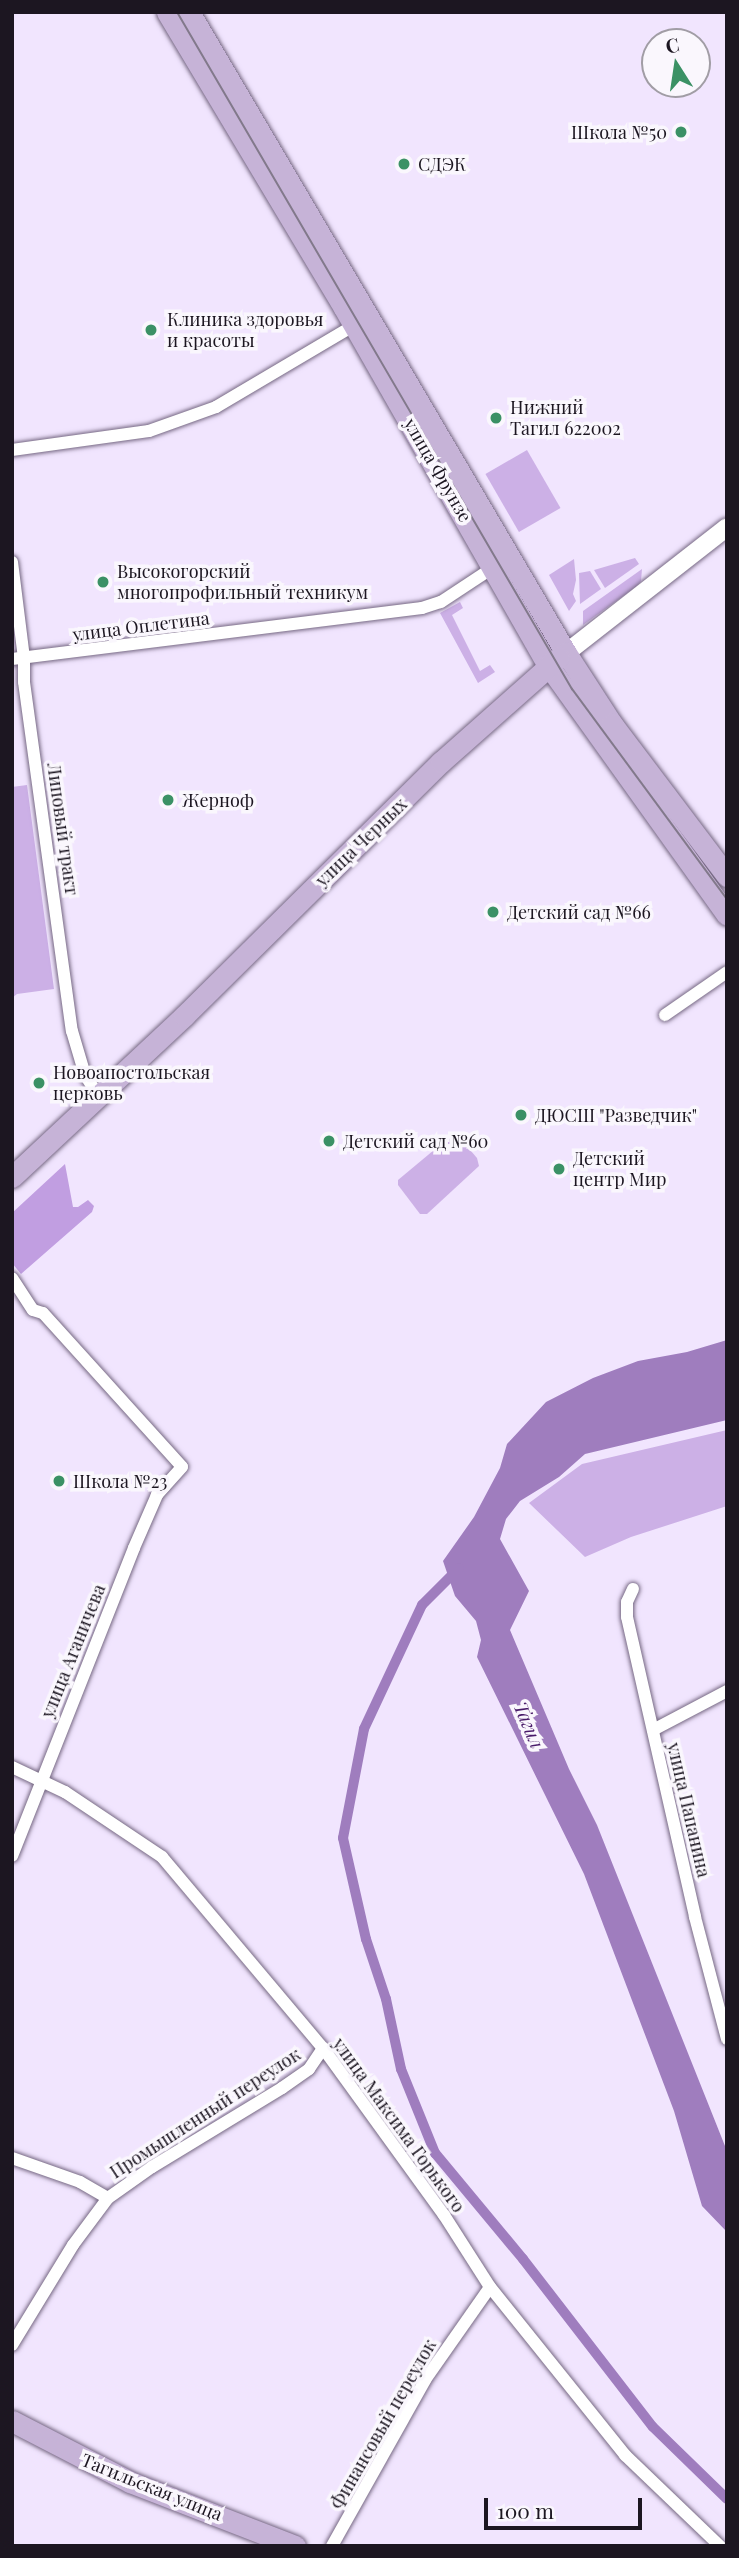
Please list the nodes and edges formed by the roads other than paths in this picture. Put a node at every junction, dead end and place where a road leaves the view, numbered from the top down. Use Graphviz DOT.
graph roads {
  1 [pos="167,12"];
  2 [pos="188,12"];
  3 [pos="362,321"];
  4 [pos="12,450"];
  5 [pos="727,527"];
  6 [pos="12,562"];
  7 [pos="502,562"];
  8 [pos="18,658"];
  9 [pos="557,659"];
  10 [pos="727,876"];
  11 [pos="727,915"];
  12 [pos="727,972"];
  13 [pos="665,1015"];
  14 [pos="98,1095"];
  15 [pos="12,1177"];
  16 [pos="12,1278"];
  17 [pos="633,1589"];
  18 [pos="727,1691"];
  19 [pos="653,1730"];
  20 [pos="12,1767"];
  21 [pos="40,1780"];
  22 [pos="12,1856"];
  23 [pos="727,2039"];
  24 [pos="323,2048"];
  25 [pos="12,2158"];
  26 [pos="108,2198"];
  27 [pos="490,2287"];
  28 [pos="12,2345"];
  29 [pos="12,2421"];
  30 [pos="295,2546"];
  31 [pos="332,2546"];
  32 [pos="720,2546"];
  1 -- 3 [label="main road, улица Фрунзе"];
  2 -- 3 [label="main road, улица Фрунзе"];
  3 -- 4 [label="street"];
  3 -- 7 [label="main road, улица Фрунзе"];
  5 -- 9 [label="street, улица Черных"];
  6 -- 8 [label="street, Липовый тракт"];
  7 -- 8 [label="street, улица Оплетина"];
  7 -- 9 [label="main road, улица Фрунзе"];
  8 -- 14 [label="street, Липовый тракт"];
  9 -- 10 [label="main road, улица Фрунзе"];
  9 -- 11 [label="main road, улица Фрунзе"];
  9 -- 14 [label="main road, улица Черных"];
  12 -- 13 [label="street"];
  14 -- 15 [label="main road, улица Черных"];
  16 -- 21 [label="street, улица Аганичева"];
  17 -- 19 [label="street, улица Папанина"];
  18 -- 19 [label="street"];
  19 -- 23 [label="street, улица Папанина"];
  20 -- 21 [label="street, улица Максима Горького"];
  21 -- 22 [label="street, улица Аганичева"];
  21 -- 24 [label="street, улица Максима Горького"];
  24 -- 26 [label="street, Промышленный переулок"];
  24 -- 27 [label="street, улица Максима Горького"];
  25 -- 26 [label="street"];
  26 -- 28 [label="street, Промышленный переулок"];
  27 -- 31 [label="street, Финансовый переулок"];
  27 -- 32 [label="street, улица Максима Горького"];
  29 -- 30 [label="main road, Тагильская улица"];
}
